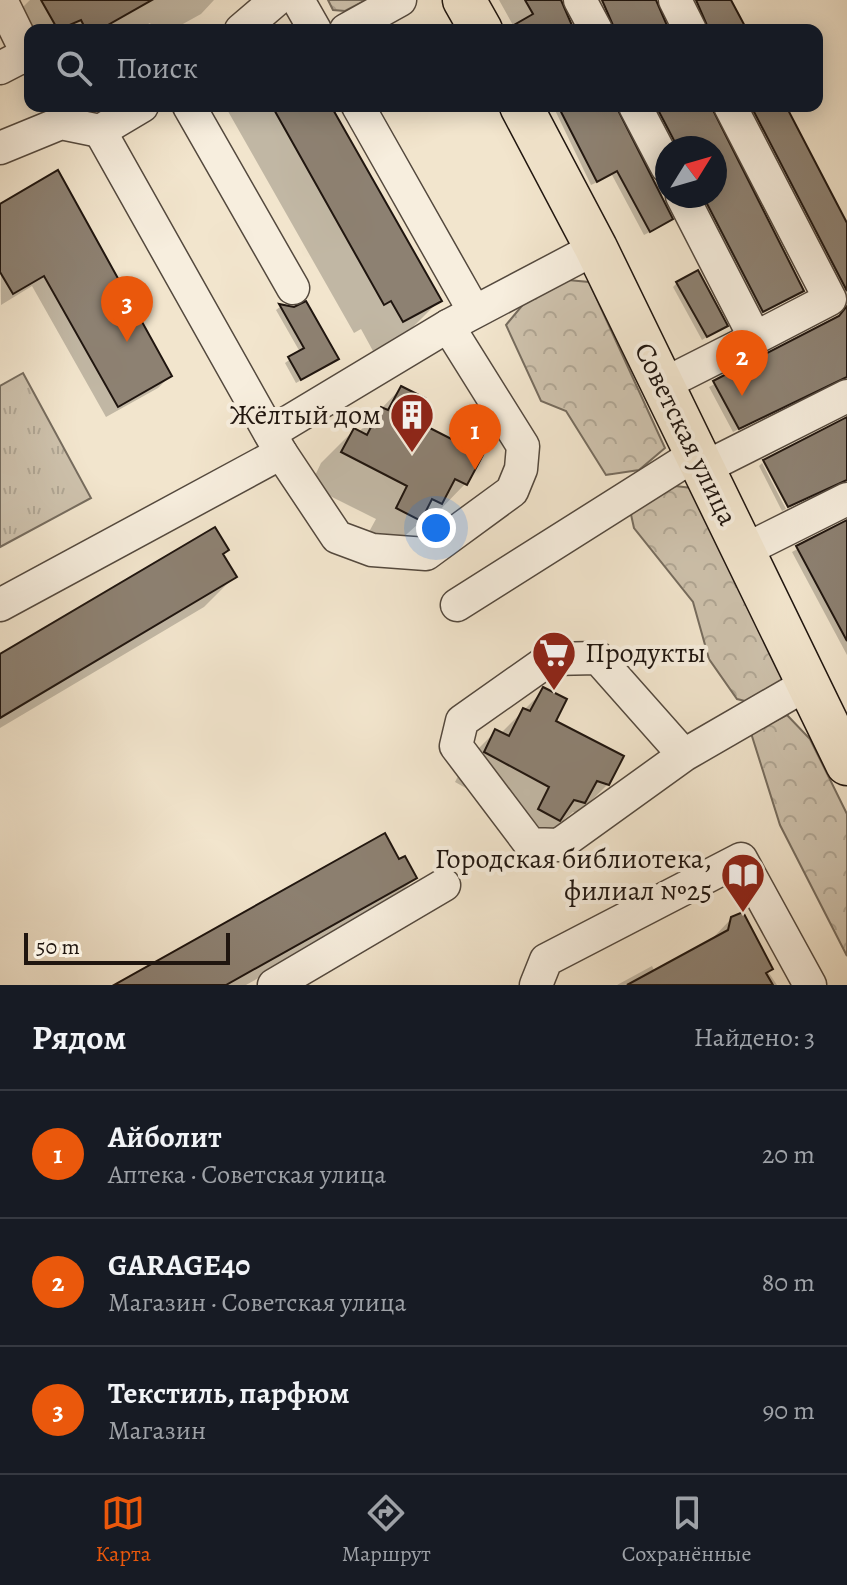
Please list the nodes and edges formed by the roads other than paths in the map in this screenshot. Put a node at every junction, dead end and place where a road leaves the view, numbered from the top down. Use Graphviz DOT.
graph roads {
  1 [pos="1,0"];
  2 [pos="276,0"];
  3 [pos="298,0"];
  4 [pos="400,0"];
  5 [pos="464,0"];
  6 [pos="580,0"];
  7 [pos="675,0"];
  8 [pos="248,24"];
  9 [pos="312,24"];
  10 [pos="357,24"];
  11 [pos="478,24"];
  12 [pos="593,24"];
  13 [pos="687,24"];
  14 [pos="19,60"];
  15 [pos="132,112"];
  16 [pos="192,112"];
  17 [pos="361,112"];
  18 [pos="524,112"];
  19 [pos="638,112"];
  20 [pos="733,112"];
  21 [pos="57,115"];
  22 [pos="100,131"];
  23 [pos="655,144"];
  24 [pos="0,148"];
  25 [pos="688,208"];
  26 [pos="596,248"];
  27 [pos="293,288"];
  28 [pos="461,318"];
  29 [pos="755,338"];
  30 [pos="662,385"];
  31 [pos="847,396"];
  32 [pos="276,443"];
  33 [pos="700,461"];
  34 [pos="847,499"];
  35 [pos="743,551"];
  36 [pos="0,605"];
  37 [pos="457,605"];
  38 [pos="807,684"];
  39 [pos="684,755"];
  40 [pos="847,764"];
  41 [pos="444,885"];
  42 [pos="274,985"];
  43 [pos="536,985"];
  44 [pos="810,985"];
  1 -- 14 [label="lane"];
  2 -- 8 [label="lane"];
  3 -- 9 [label="lane"];
  4 -- 10 [label="lane"];
  5 -- 11 [label="main road"];
  6 -- 12 [label="lane"];
  7 -- 13 [label="lane"];
  15 -- 22 [label="lane"];
  16 -- 27 [label="lane"];
  17 -- 28 [label="lane"];
  18 -- 26 [label="main road, Советская улица"];
  19 -- 23 [label="lane"];
  20 -- 29 [label="lane"];
  21 -- 22 [label="lane"];
  21 -- 24 [label="lane"];
  22 -- 32 [label="lane"];
  25 -- 29 [label="lane"];
  26 -- 28 [label="lane"];
  26 -- 30 [label="main road, Советская улица"];
  28 -- 32 [label="lane"];
  28 -- 32 [label="lane"];
  29 -- 30 [label="lane"];
  30 -- 33 [label="main road, Советская улица"];
  31 -- 33 [label="lane"];
  32 -- 36 [label="lane"];
  33 -- 35 [label="main road, Советская улица"];
  33 -- 37 [label="lane"];
  34 -- 35 [label="lane"];
  35 -- 38 [label="main road, Советская улица"];
  38 -- 39 [label="lane"];
  38 -- 40 [label="main road, Советская улица"];
  39 -- 39 [label="lane"];
  41 -- 42 [label="lane"];
  43 -- 44 [label="lane"];
}
